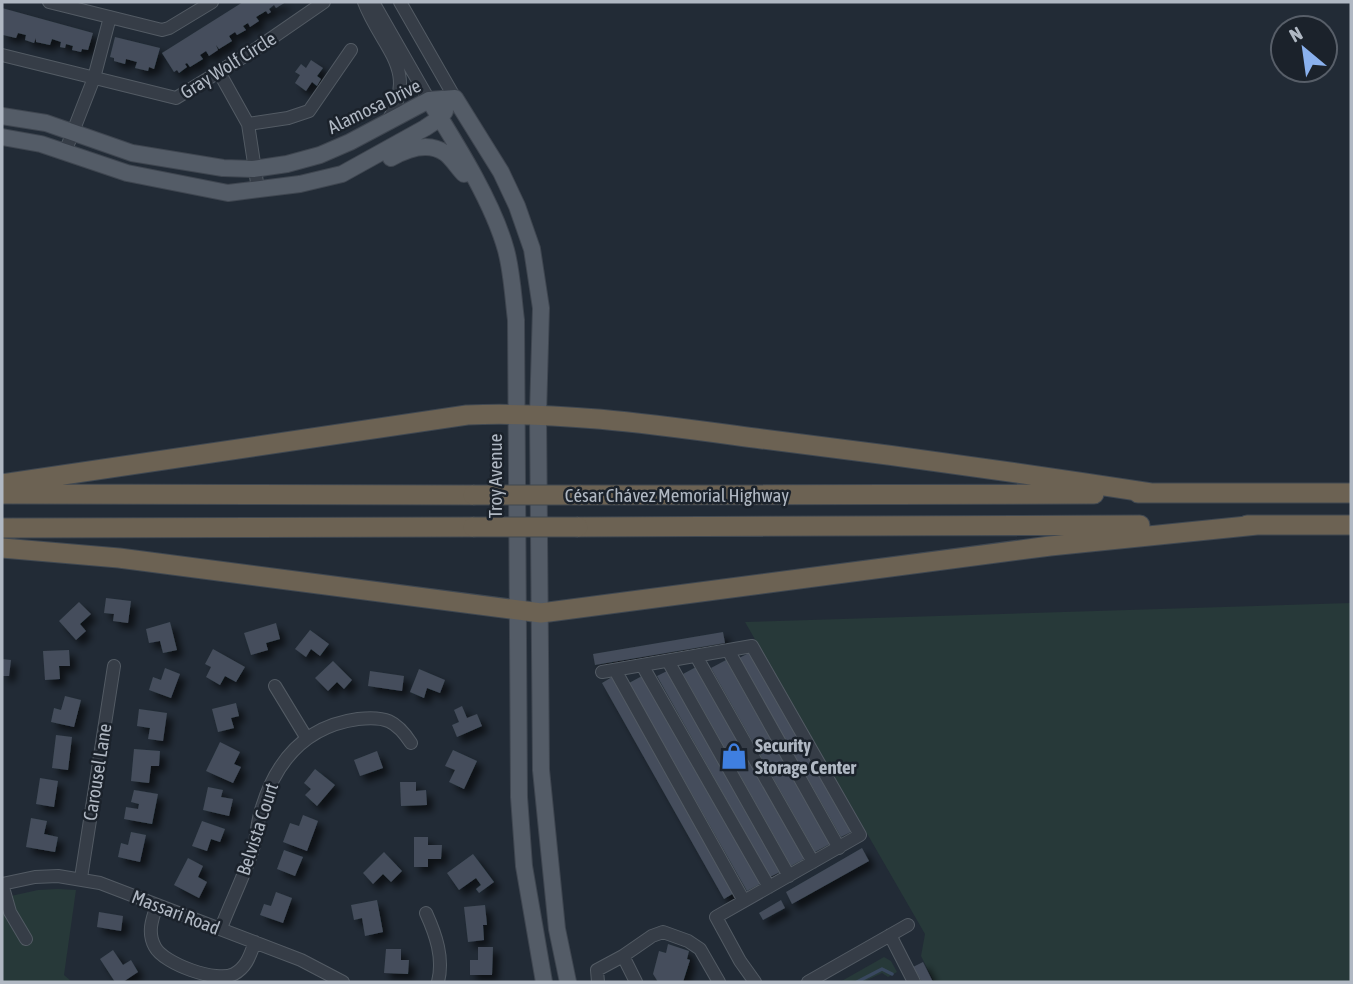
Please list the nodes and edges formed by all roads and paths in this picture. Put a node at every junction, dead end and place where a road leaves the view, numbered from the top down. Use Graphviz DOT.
graph roads {
  1 [pos="49,2"];
  2 [pos="212,2"];
  3 [pos="324,2"];
  4 [pos="364,2"];
  5 [pos="373,2"];
  6 [pos="400,2"];
  7 [pos="110,17"];
  8 [pos="351,50"];
  9 [pos="2,55"];
  10 [pos="219,72"];
  11 [pos="94,78"];
  12 [pos="455,98"];
  13 [pos="429,100"];
  14 [pos="2,116"];
  15 [pos="440,118"];
  16 [pos="387,122"];
  17 [pos="248,124"];
  18 [pos="72,132"];
  19 [pos="2,137"];
  20 [pos="65,152"];
  21 [pos="256,168"];
  22 [pos="342,173"];
  23 [pos="258,189"];
  24 [pos="484,197"];
  25 [pos="515,413"];
  26 [pos="538,414"];
  27 [pos="2,484"];
  28 [pos="1351,493"];
  29 [pos="1151,494"];
  30 [pos="2,495"];
  31 [pos="1257,525"];
  32 [pos="1351,525"];
  33 [pos="2,528"];
  34 [pos="2,548"];
  35 [pos="517,610"];
  36 [pos="541,613"];
  37 [pos="728,650"];
  38 [pos="696,656"];
  39 [pos="668,661"];
  40 [pos="642,665"];
  41 [pos="114,666"];
  42 [pos="275,687"];
  43 [pos="306,737"];
  44 [pos="411,743"];
  45 [pos="839,848"];
  46 [pos="813,862"];
  47 [pos="789,876"];
  48 [pos="81,878"];
  49 [pos="2,884"];
  50 [pos="769,887"];
  51 [pos="744,901"];
  52 [pos="158,905"];
  53 [pos="426,913"];
  54 [pos="908,925"];
  55 [pos="220,928"];
  56 [pos="890,935"];
  57 [pos="26,939"];
  58 [pos="255,943"];
  59 [pos="623,956"];
  60 [pos="343,982"];
  61 [pos="438,982"];
  62 [pos="544,982"];
  63 [pos="568,982"];
  64 [pos="598,982"];
  65 [pos="636,982"];
  66 [pos="719,982"];
  67 [pos="755,982"];
  68 [pos="808,982"];
  69 [pos="914,982"];
  1 -- 7 [label="street"];
  2 -- 7 [label="street"];
  3 -- 10 [label="street, Gray Wolf Circle"];
  4 -- 16 [label="street"];
  5 -- 13 [label="street, Troy Avenue"];
  6 -- 12 [label="street"];
  7 -- 11 [label="street"];
  8 -- 17 [label="street"];
  9 -- 11 [label="street, Gray Wolf Circle"];
  10 -- 11 [label="street, Gray Wolf Circle"];
  10 -- 17 [label="street"];
  11 -- 18 [label="street"];
  12 -- 13 [label="main road, Alamosa Drive"];
  12 -- 15 [label="main road, Alamosa Drive"];
  12 -- 26 [label="main road"];
  13 -- 15 [label="main road, Troy Avenue"];
  13 -- 16 [label="main road, Alamosa Drive"];
  14 -- 18 [label="main road, Alamosa Drive"];
  15 -- 22 [label="main road, Alamosa Drive"];
  15 -- 24 [label="main road, Troy Avenue"];
  16 -- 21 [label="main road, Alamosa Drive"];
  17 -- 21 [label="street"];
  18 -- 20 [label="street"];
  18 -- 21 [label="main road, Alamosa Drive"];
  19 -- 20 [label="main road, Alamosa Drive"];
  20 -- 23 [label="main road, Alamosa Drive"];
  21 -- 23 [label="street"];
  22 -- 23 [label="main road, Alamosa Drive"];
  22 -- 24 [label="main road"];
  24 -- 25 [label="main road, Troy Avenue"];
  25 -- 26 [label="highway"];
  25 -- 27 [label="highway"];
  25 -- 35 [label="main road, Troy Avenue"];
  26 -- 29 [label="highway"];
  26 -- 36 [label="main road"];
  28 -- 29 [label="highway, César Chávez Memorial Highway"];
  29 -- 30 [label="highway, César Chávez Memorial Highway, bridge"];
  31 -- 32 [label="highway, César Chávez Memorial Highway"];
  31 -- 33 [label="highway, César Chávez Memorial Highway, bridge"];
  31 -- 36 [label="highway"];
  34 -- 35 [label="highway"];
  35 -- 36 [label="highway"];
  35 -- 62 [label="main road, Troy Avenue"];
  36 -- 63 [label="main road"];
  37 -- 38 [label="street"];
  37 -- 45 [label="street"];
  37 -- 45 [label="street"];
  38 -- 39 [label="street"];
  38 -- 46 [label="street"];
  39 -- 40 [label="street"];
  39 -- 47 [label="street"];
  40 -- 50 [label="street"];
  40 -- 51 [label="street"];
  41 -- 48 [label="street, Carousel Lane"];
  42 -- 43 [label="street"];
  43 -- 44 [label="street, Belvista Court"];
  43 -- 55 [label="street, Belvista Court"];
  45 -- 46 [label="street"];
  46 -- 47 [label="street"];
  47 -- 50 [label="street"];
  48 -- 49 [label="street, Massari Road"];
  48 -- 52 [label="street, Massari Road"];
  49 -- 57 [label="street"];
  50 -- 51 [label="street"];
  51 -- 67 [label="street"];
  52 -- 55 [label="street, Massari Road"];
  52 -- 58 [label="street"];
  53 -- 61 [label="street"];
  54 -- 56 [label="street"];
  55 -- 58 [label="street, Massari Road"];
  56 -- 68 [label="street"];
  56 -- 69 [label="street"];
  58 -- 60 [label="street, Massari Road"];
  59 -- 64 [label="street"];
  59 -- 65 [label="street"];
  59 -- 66 [label="street"];
}
